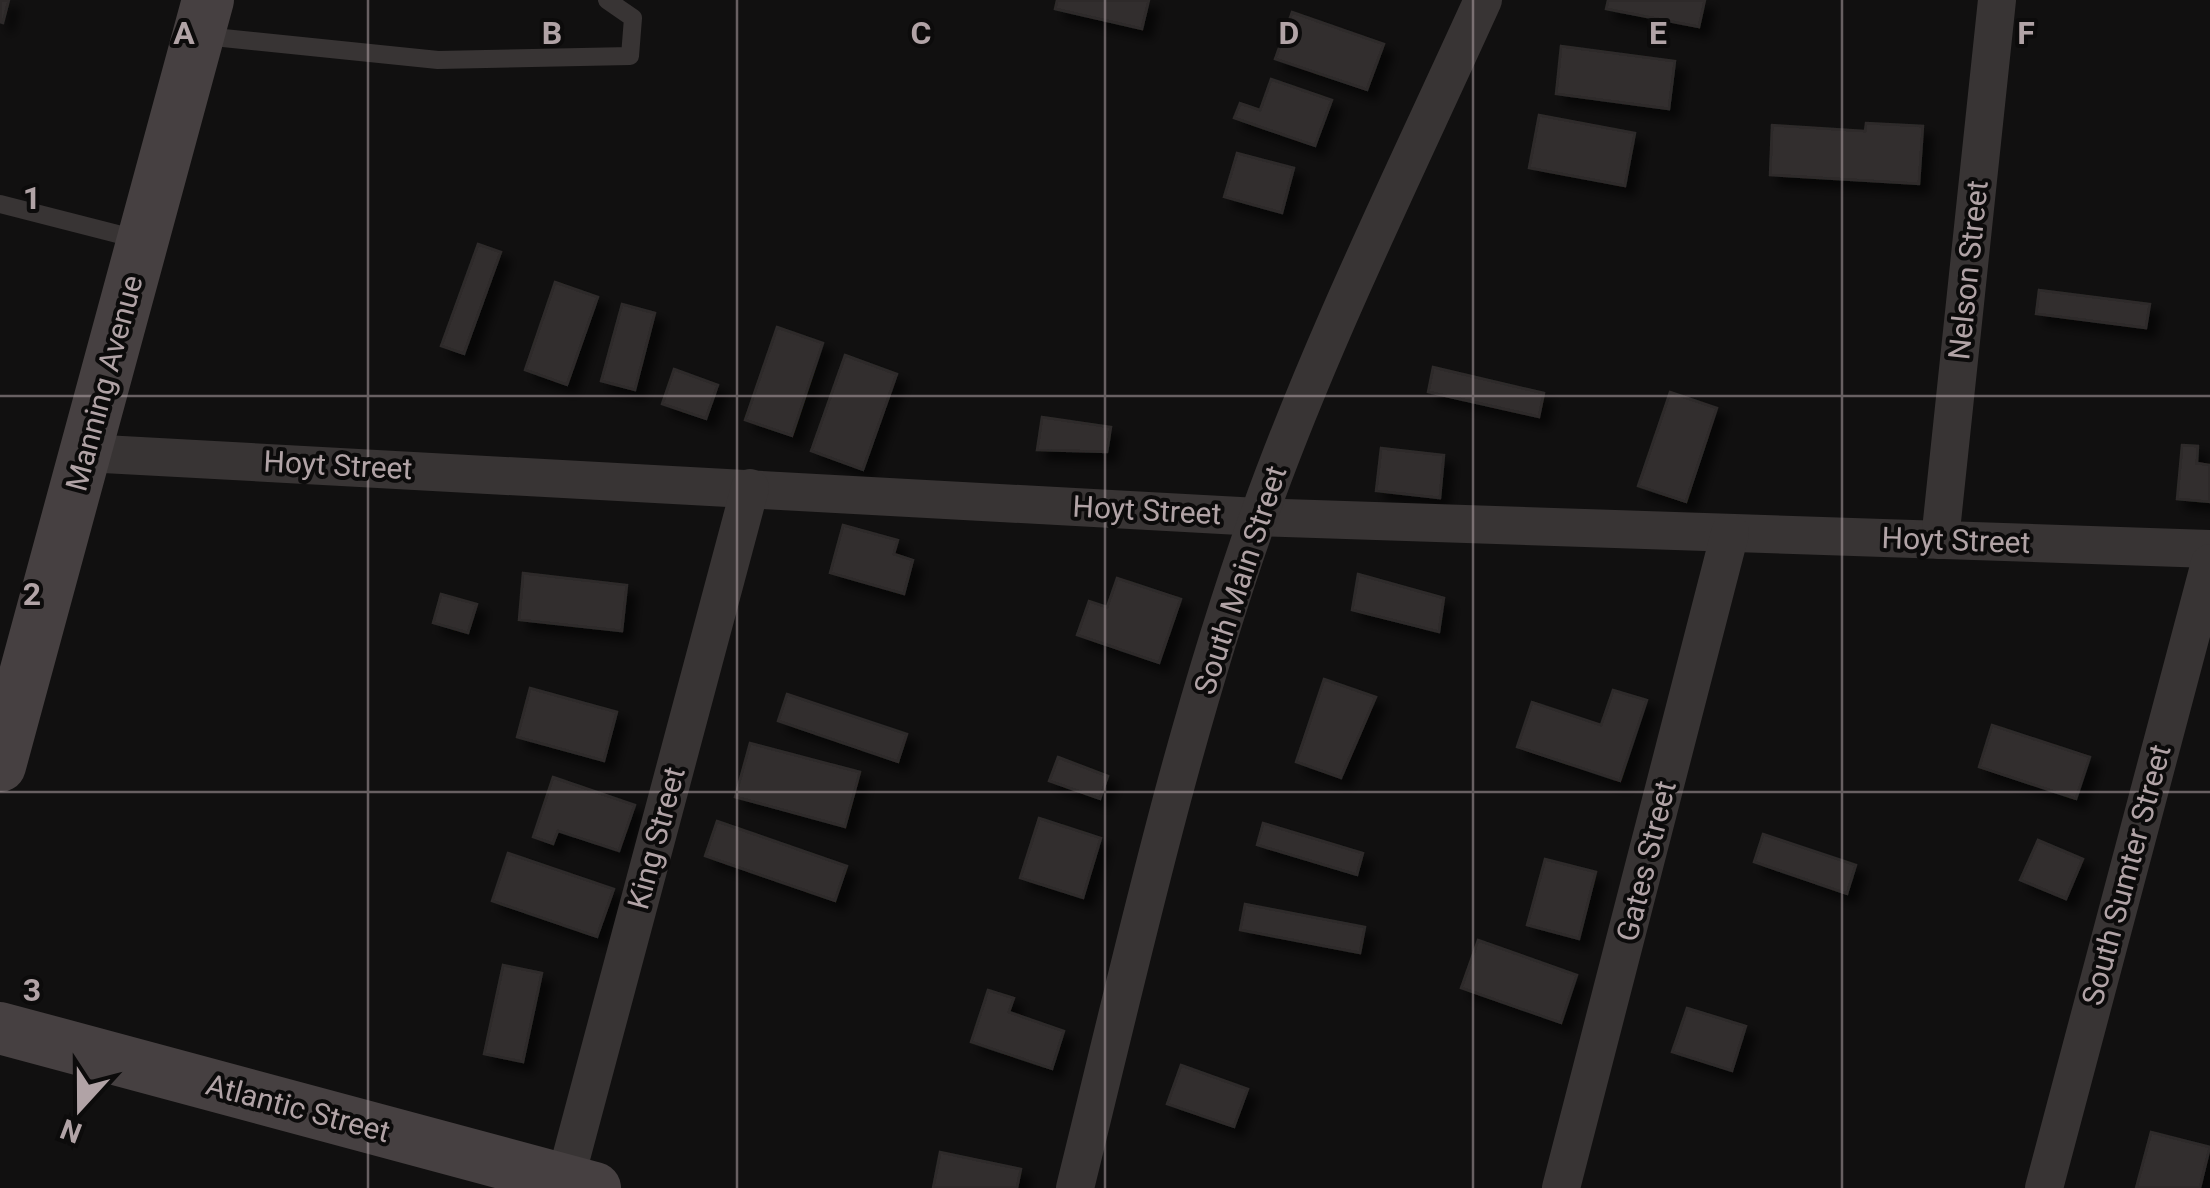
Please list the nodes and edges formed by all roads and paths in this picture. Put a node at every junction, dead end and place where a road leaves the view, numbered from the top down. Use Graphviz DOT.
graph roads {
  1 [pos="608,0"];
  2 [pos="1483,0"];
  3 [pos="1996,0"];
  4 [pos="203,18"];
  5 [pos="0,204"];
  6 [pos="143,241"];
  7 [pos="85,454"];
  8 [pos="750,488"];
  9 [pos="1258,517"];
  10 [pos="1730,533"];
  11 [pos="1940,540"];
  12 [pos="2210,548"];
  13 [pos="2210,563"];
  14 [pos="0,766"];
  15 [pos="0,1028"];
  16 [pos="574,1185"];
  17 [pos="1075,1188"];
  18 [pos="1561,1188"];
  19 [pos="2044,1188"];
  1 -- 4 [label="lane"];
  2 -- 9 [label="street, South Main Street"];
  3 -- 11 [label="street, Nelson Street"];
  4 -- 6 [label="main road, Manning Avenue"];
  5 -- 6 [label="lane"];
  6 -- 7 [label="main road, Manning Avenue"];
  7 -- 8 [label="street, Hoyt Street"];
  7 -- 14 [label="main road, Manning Avenue"];
  8 -- 9 [label="street, Hoyt Street"];
  8 -- 16 [label="street, King Street"];
  9 -- 10 [label="street, Hoyt Street"];
  9 -- 17 [label="street, South Main Street"];
  10 -- 11 [label="street, Hoyt Street"];
  10 -- 18 [label="street, Gates Street"];
  11 -- 12 [label="street, Hoyt Street"];
  13 -- 19 [label="street, South Sumter Street"];
  15 -- 16 [label="main road, Atlantic Street"];
}
